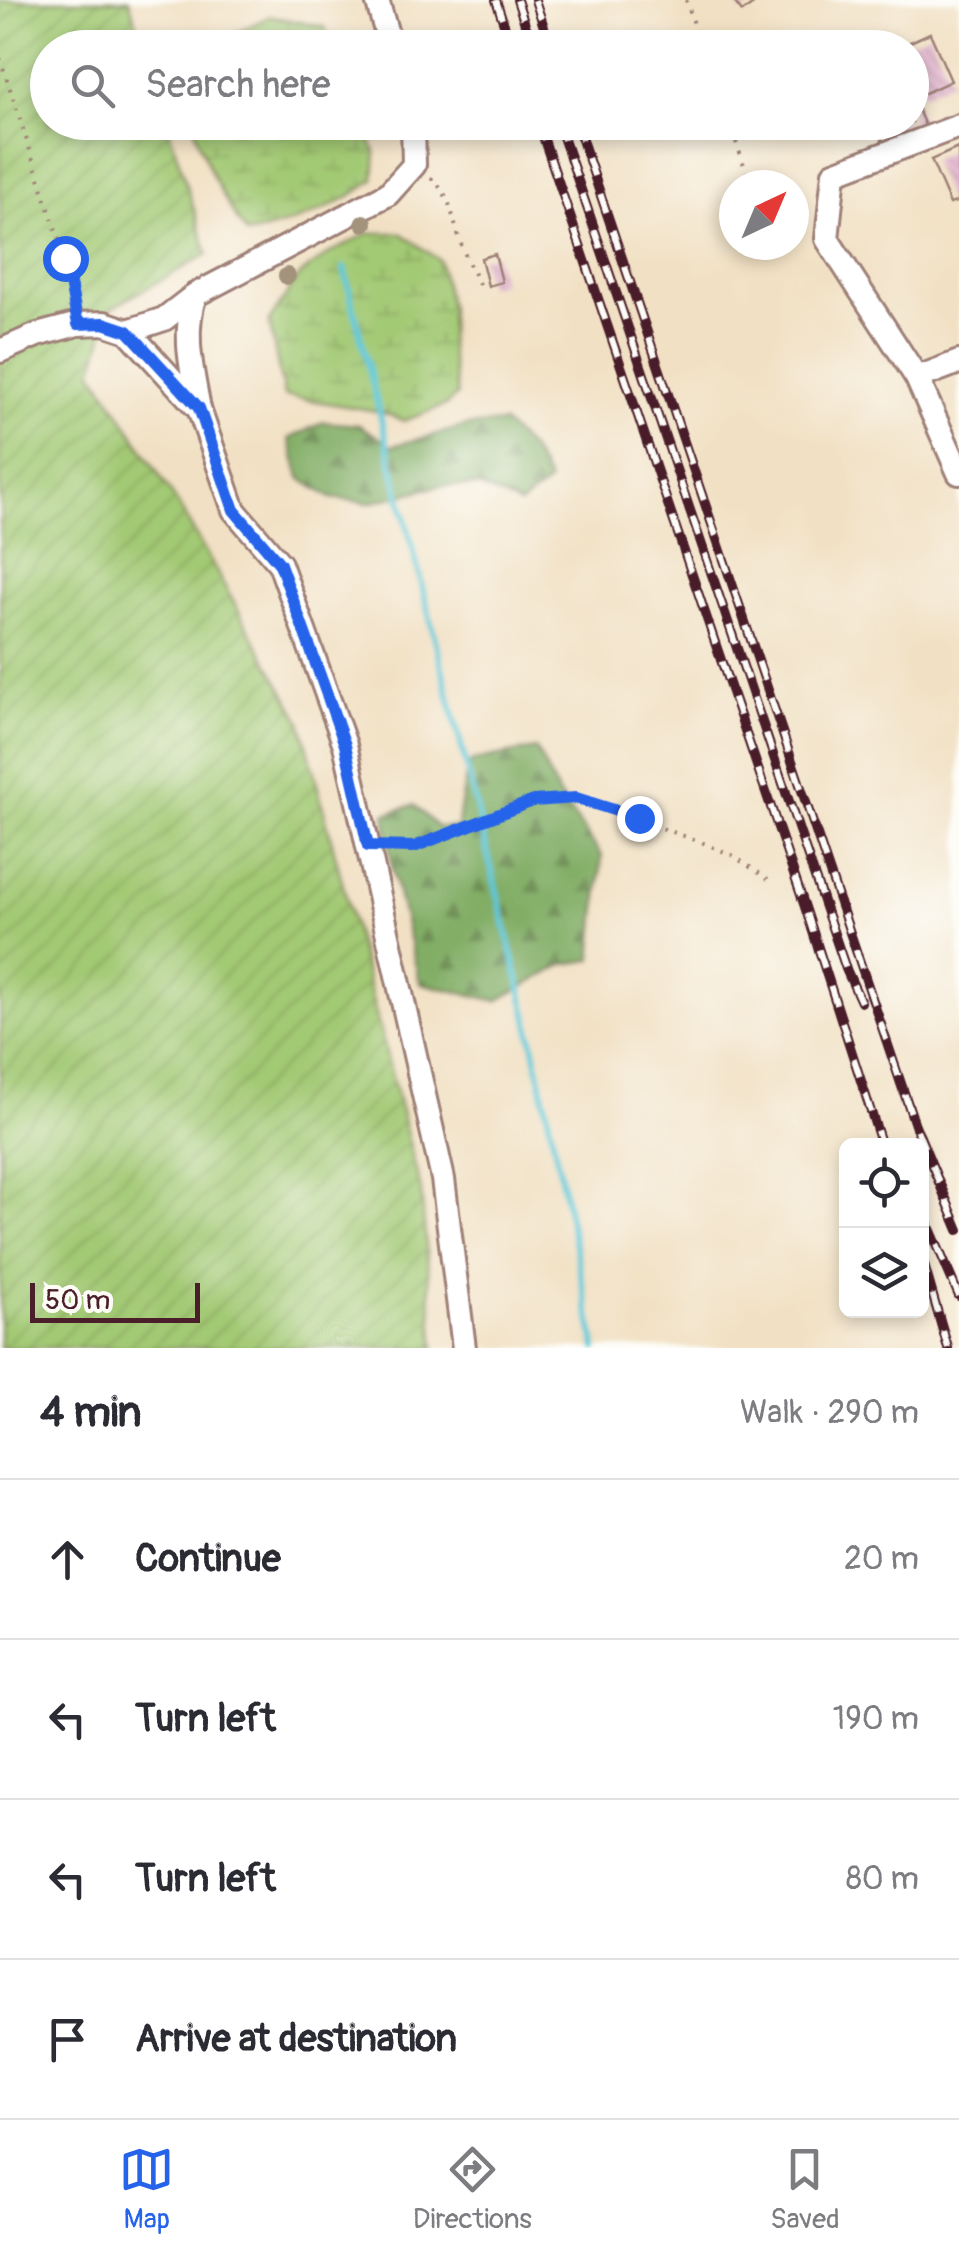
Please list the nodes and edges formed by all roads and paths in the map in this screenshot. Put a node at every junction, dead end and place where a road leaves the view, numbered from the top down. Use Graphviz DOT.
graph roads {
  1 [pos="377,0"];
  2 [pos="686,0"];
  3 [pos="386,30"];
  4 [pos="696,30"];
  5 [pos="0,58"];
  6 [pos="959,126"];
  7 [pos="929,137"];
  8 [pos="413,140"];
  9 [pos="735,140"];
  10 [pos="922,140"];
  11 [pos="414,164"];
  12 [pos="746,170"];
  13 [pos="480,286"];
  14 [pos="196,295"];
  15 [pos="78,324"];
  16 [pos="128,331"];
  17 [pos="0,351"];
  18 [pos="959,362"];
  19 [pos="917,378"];
  20 [pos="199,408"];
  21 [pos="959,473"];
  22 [pos="368,846"];
  23 [pos="768,878"];
  24 [pos="464,1348"];
  1 -- 3 [label="street"];
  2 -- 4 [label="path"];
  5 -- 15 [label="path"];
  6 -- 7 [label="street"];
  8 -- 11 [label="street"];
  9 -- 12 [label="path"];
  10 -- 19 [label="street"];
  11 -- 13 [label="path"];
  11 -- 14 [label="street"];
  14 -- 16 [label="street"];
  14 -- 20 [label="street"];
  15 -- 16 [label="street"];
  15 -- 17 [label="street"];
  16 -- 20 [label="street"];
  18 -- 19 [label="street"];
  19 -- 21 [label="street"];
  20 -- 22 [label="street"];
  22 -- 23 [label="path"];
  22 -- 24 [label="street"];
}
